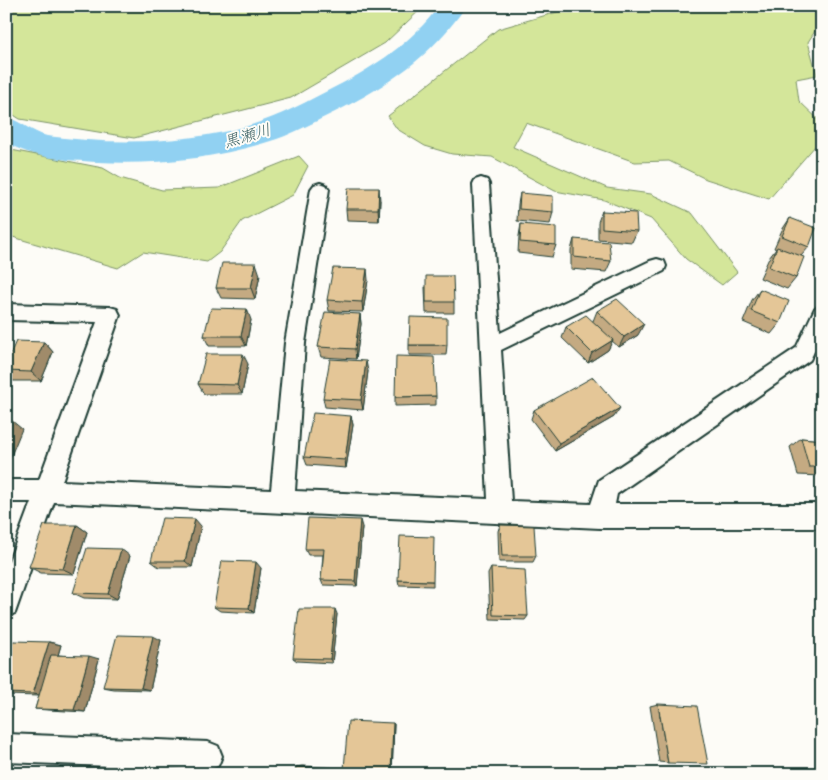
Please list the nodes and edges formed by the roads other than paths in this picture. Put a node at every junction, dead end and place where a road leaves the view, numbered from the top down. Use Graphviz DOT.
graph roads {
  1 [pos="481,184"];
  2 [pos="320,189"];
  3 [pos="657,266"];
  4 [pos="6,312"];
  5 [pos="822,313"];
  6 [pos="490,344"];
  7 [pos="813,356"];
  8 [pos="47,490"];
  9 [pos="6,491"];
  10 [pos="282,501"];
  11 [pos="500,511"];
  12 [pos="600,516"];
  13 [pos="822,516"];
  14 [pos="6,604"];
  15 [pos="6,748"];
  16 [pos="208,756"];
  1 -- 6 [label="street"];
  2 -- 10 [label="street"];
  3 -- 6 [label="street"];
  4 -- 8 [label="street"];
  5 -- 7 [label="street"];
  6 -- 11 [label="street"];
  7 -- 12 [label="street"];
  8 -- 9 [label="street"];
  8 -- 10 [label="street"];
  8 -- 14 [label="street"];
  10 -- 11 [label="street"];
  11 -- 12 [label="street"];
  12 -- 13 [label="street"];
  15 -- 16 [label="street"];
}
